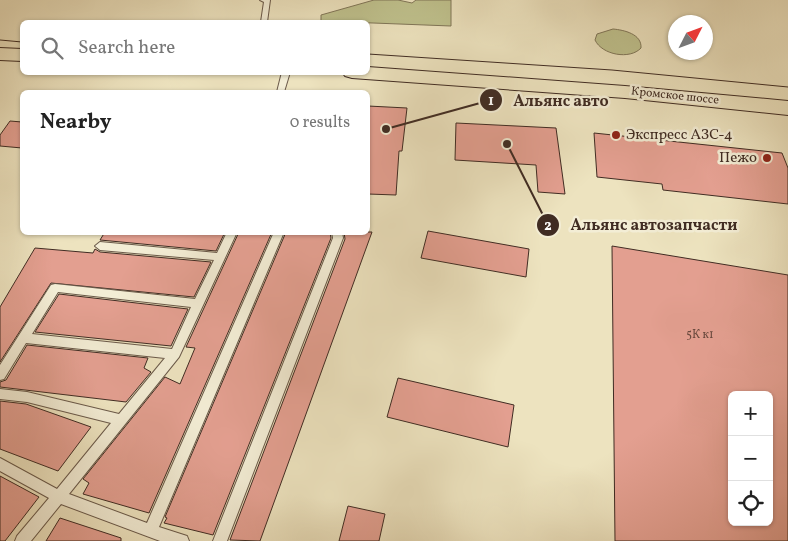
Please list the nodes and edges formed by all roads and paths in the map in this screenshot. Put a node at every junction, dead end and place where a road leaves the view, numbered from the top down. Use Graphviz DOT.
graph roads {
  1 [pos="263,0"];
  2 [pos="264,20"];
  3 [pos="0,54"];
  4 [pos="20,55"];
  5 [pos="370,73"];
  6 [pos="285,75"];
  7 [pos="281,90"];
  8 [pos="788,108"];
  9 [pos="231,235"];
  10 [pos="278,235"];
  11 [pos="338,235"];
  12 [pos="100,246"];
  13 [pos="221,257"];
  14 [pos="199,304"];
  15 [pos="24,338"];
  16 [pos="175,354"];
  17 [pos="0,375"];
  18 [pos="0,394"];
  19 [pos="121,420"];
  20 [pos="0,464"];
  21 [pos="59,497"];
  22 [pos="150,531"];
  23 [pos="22,541"];
  24 [pos="182,541"];
  25 [pos="220,541"];
  1 -- 2 [label="lane"];
  3 -- 4 [label="main road"];
  5 -- 8 [label="main road, Кромское шоссе"];
  6 -- 7 [label="lane"];
  9 -- 13 [label="lane"];
  10 -- 22 [label="lane"];
  11 -- 25 [label="lane"];
  12 -- 13 [label="lane"];
  13 -- 14 [label="lane"];
  14 -- 15 [label="lane"];
  14 -- 16 [label="lane"];
  15 -- 16 [label="lane"];
  15 -- 17 [label="lane"];
  16 -- 19 [label="lane"];
  18 -- 19 [label="lane"];
  19 -- 21 [label="lane"];
  20 -- 21 [label="lane"];
  21 -- 22 [label="lane"];
  21 -- 23 [label="lane"];
  22 -- 24 [label="lane"];
}
